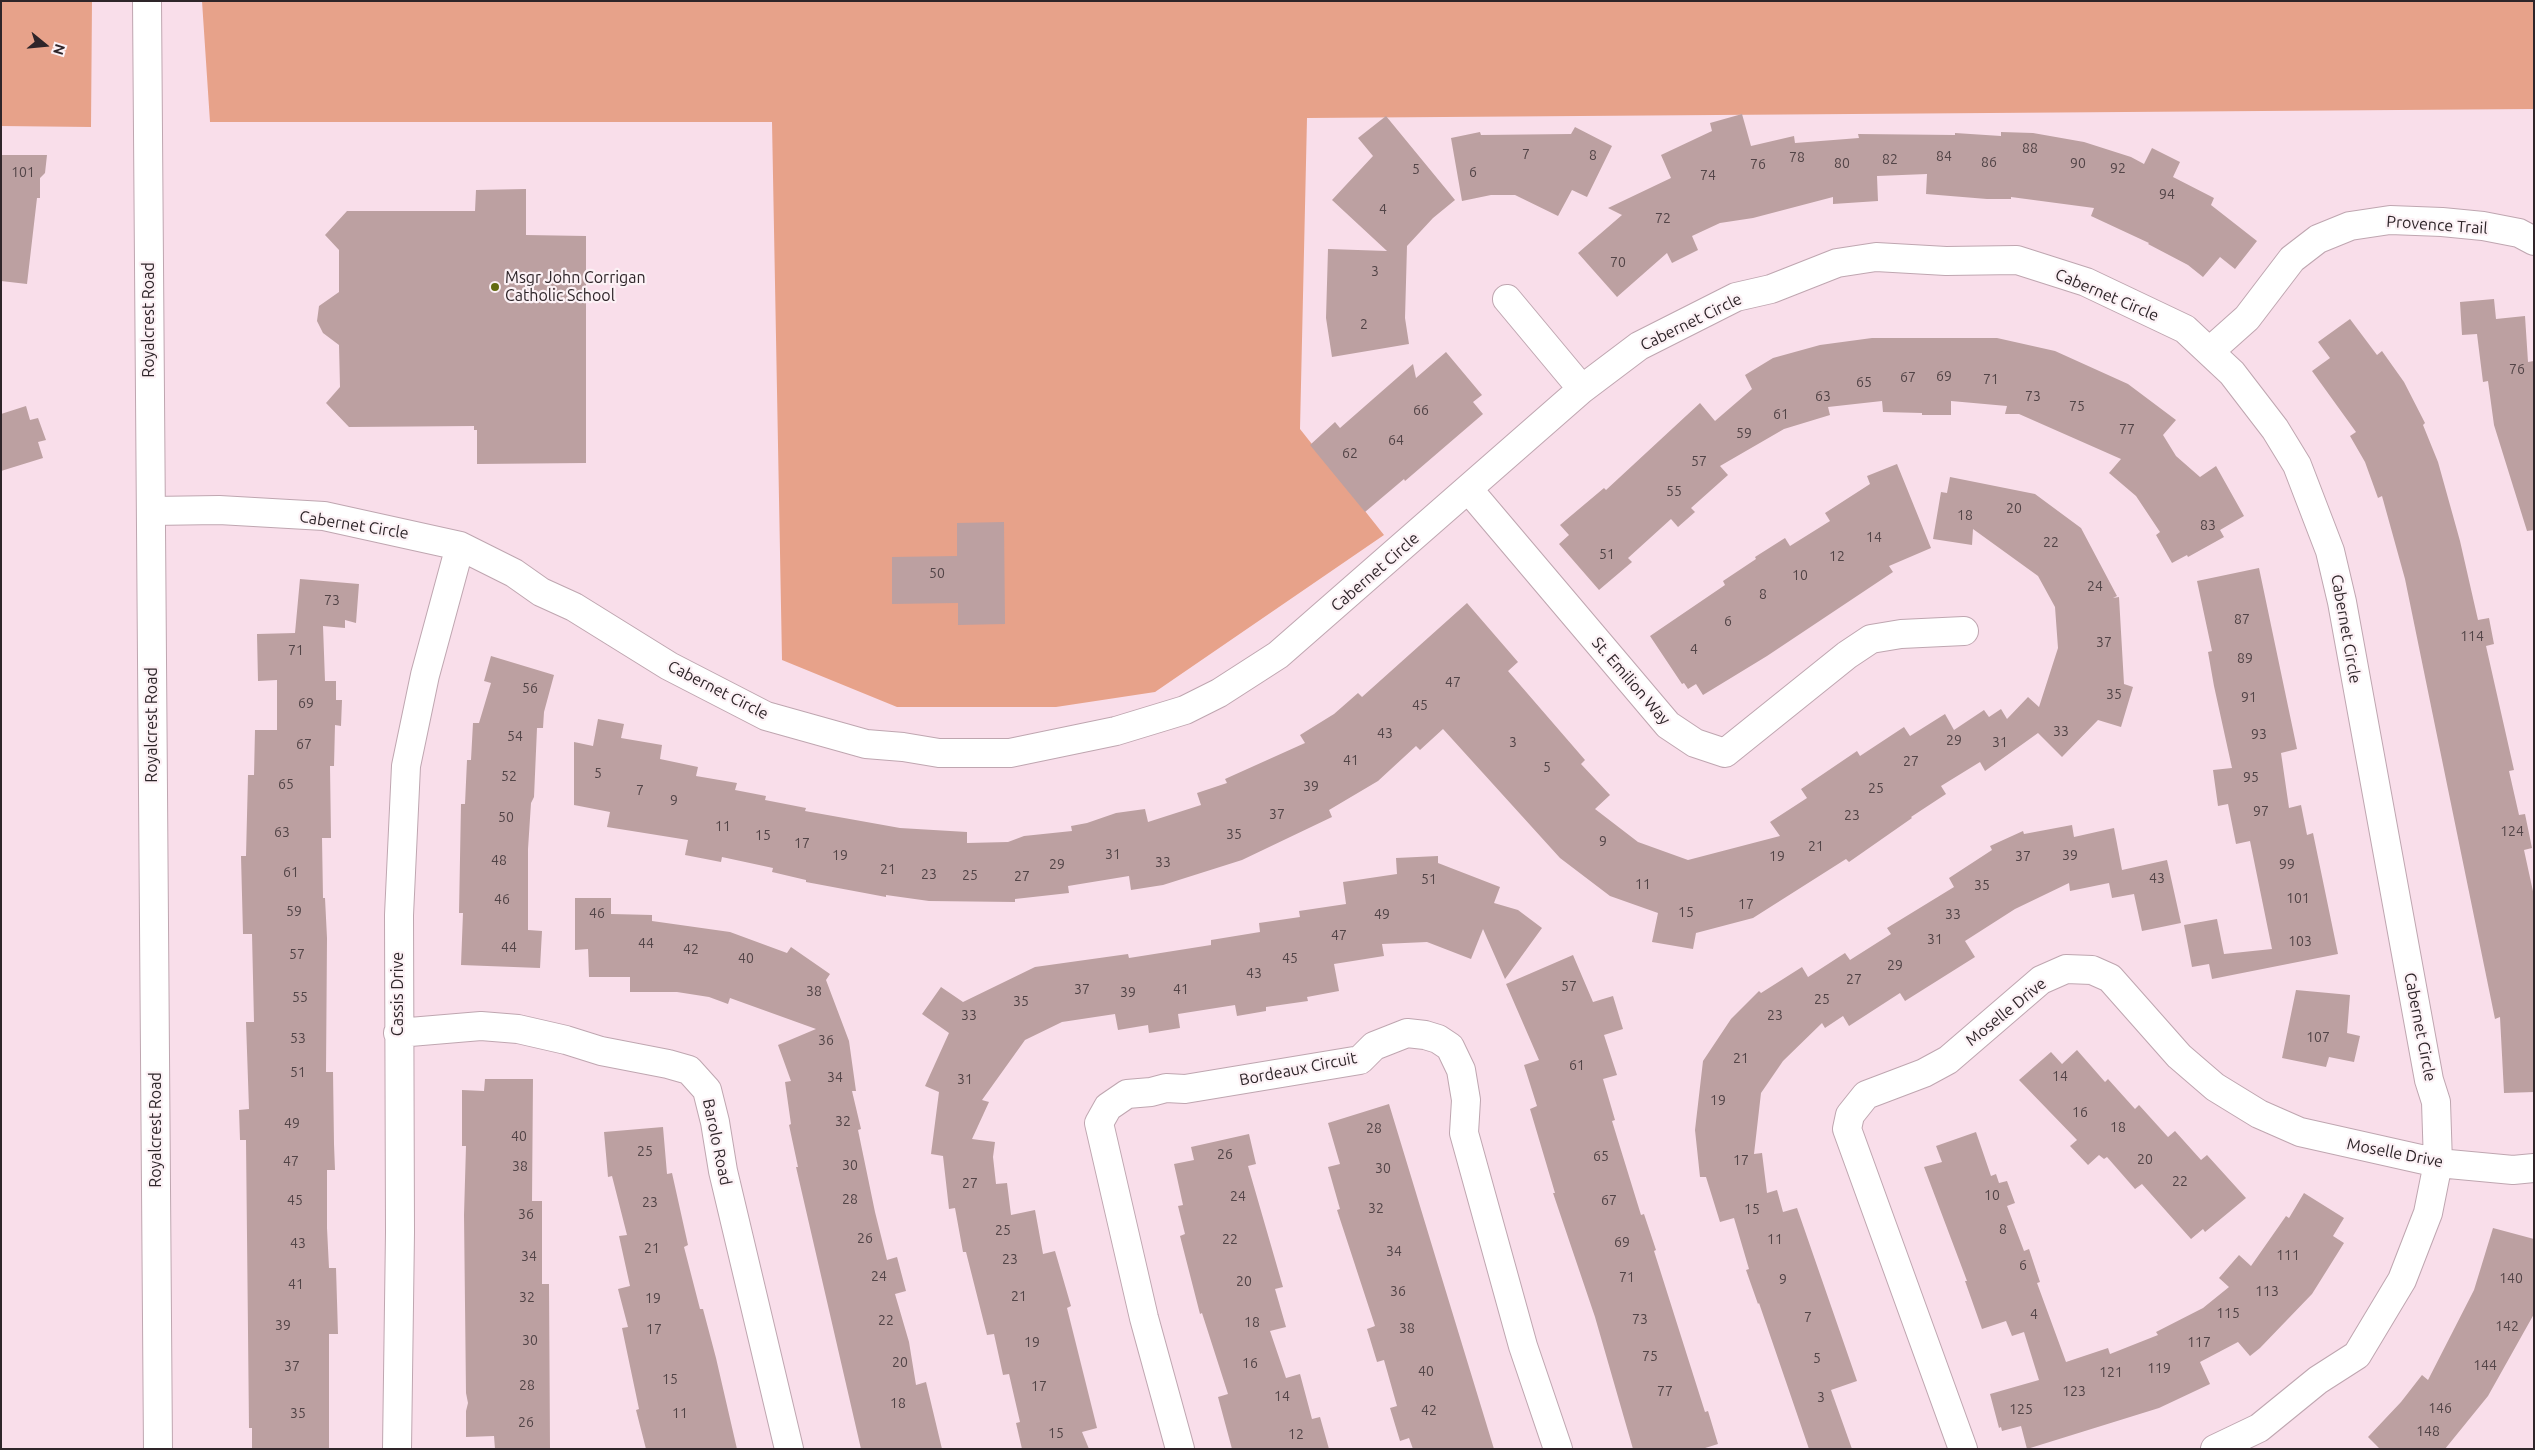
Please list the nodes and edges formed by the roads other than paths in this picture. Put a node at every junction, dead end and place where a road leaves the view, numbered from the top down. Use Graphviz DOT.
graph roads {
  1 [pos="147,1"];
  2 [pos="2534,241"];
  3 [pos="1508,299"];
  4 [pos="2210,351"];
  5 [pos="1582,389"];
  6 [pos="1469,490"];
  7 [pos="151,510"];
  8 [pos="460,546"];
  9 [pos="1964,631"];
  10 [pos="398,1033"];
  11 [pos="2438,1163"];
  12 [pos="2534,1168"];
  13 [pos="158,1449"];
  14 [pos="397,1449"];
  15 [pos="790,1449"];
  16 [pos="1180,1449"];
  17 [pos="1558,1449"];
  18 [pos="1963,1449"];
  19 [pos="2215,1449"];
  1 -- 7 [label="street, Royalcrest Road"];
  2 -- 4 [label="street, Provence Trail"];
  3 -- 5 [label="street"];
  4 -- 5 [label="street, Cabernet Circle"];
  4 -- 11 [label="street, Cabernet Circle"];
  5 -- 6 [label="street, Cabernet Circle"];
  6 -- 8 [label="street, Cabernet Circle"];
  6 -- 9 [label="street, St. Emilion Way"];
  7 -- 8 [label="street, Cabernet Circle"];
  7 -- 13 [label="street, Royalcrest Road"];
  8 -- 10 [label="street, Cassis Drive"];
  10 -- 14 [label="street, Cassis Drive"];
  10 -- 15 [label="street, Barolo Road"];
  11 -- 12 [label="street, Moselle Drive"];
  11 -- 18 [label="street, Moselle Drive"];
  11 -- 19 [label="street, Cabernet Circle"];
  16 -- 17 [label="street, Bordeaux Circuit"];
}
